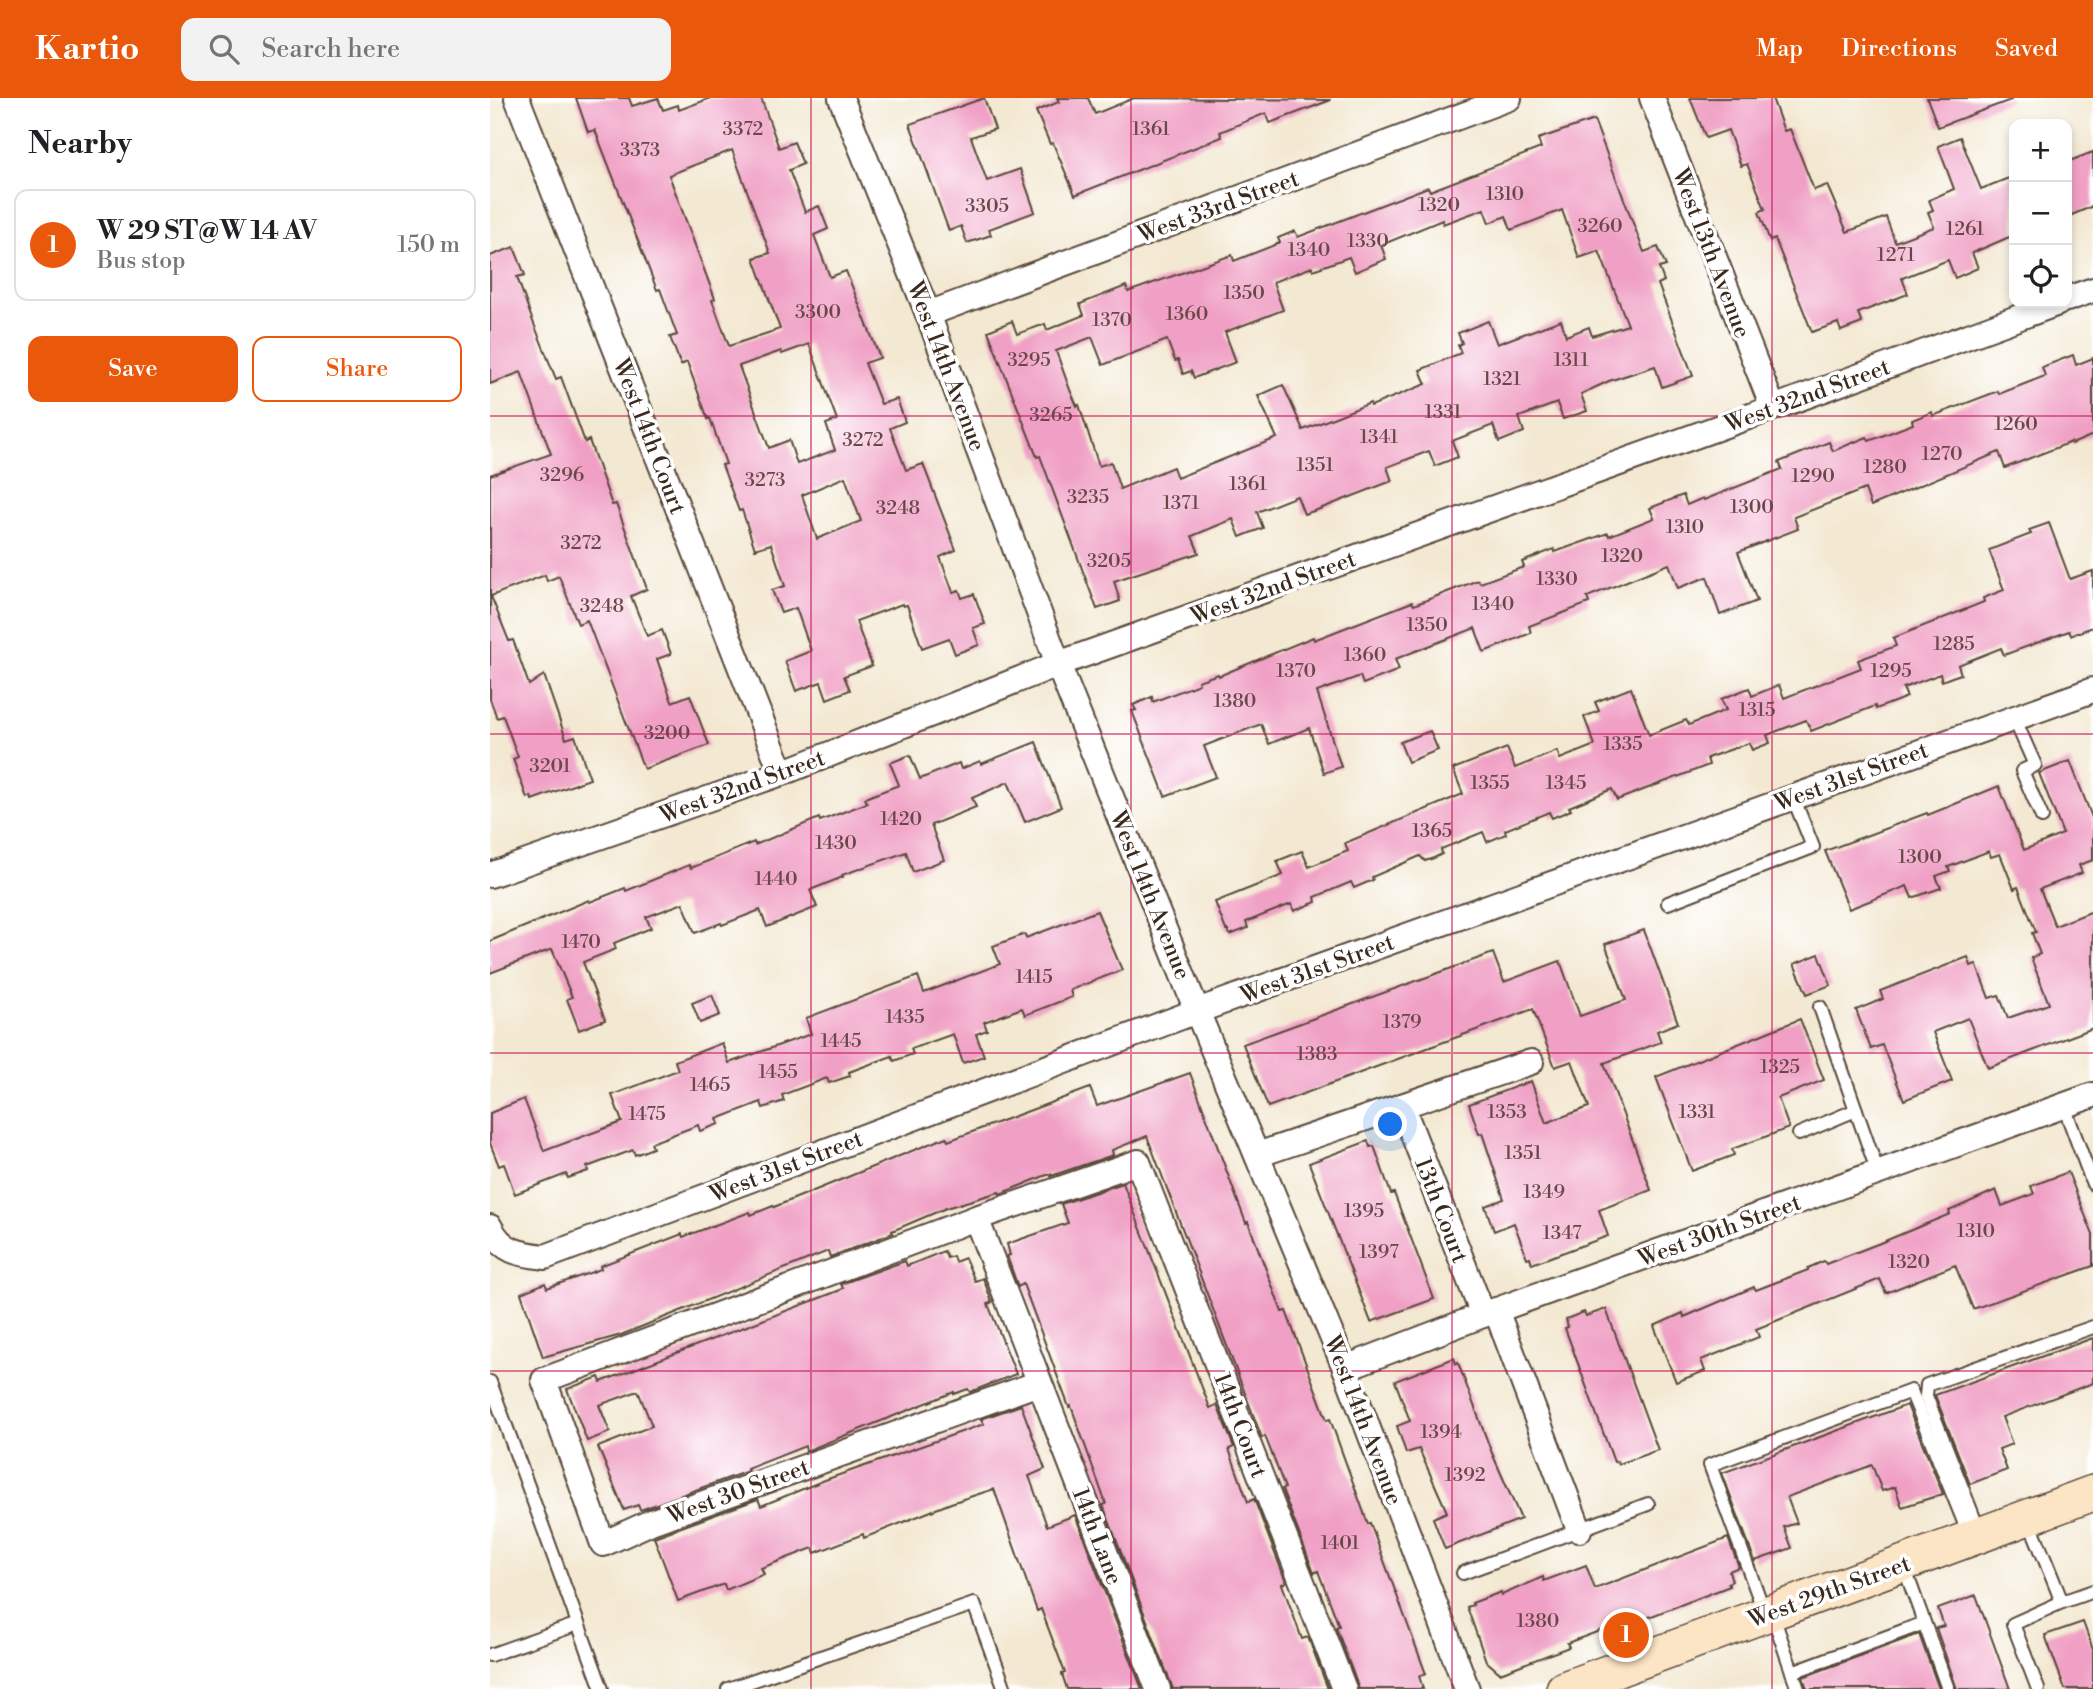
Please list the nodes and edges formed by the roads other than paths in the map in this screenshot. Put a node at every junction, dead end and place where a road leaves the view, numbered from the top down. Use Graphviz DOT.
graph roads {
  1 [pos="517,98"];
  2 [pos="841,98"];
  3 [pos="1509,98"];
  4 [pos="1652,98"];
  5 [pos="2093,290"];
  6 [pos="2072,297"];
  7 [pos="2044,308"];
  8 [pos="928,314"];
  9 [pos="1773,408"];
  10 [pos="1058,664"];
  11 [pos="2093,690"];
  12 [pos="2014,718"];
  13 [pos="782,773"];
  14 [pos="1793,797"];
  15 [pos="2042,817"];
  16 [pos="492,867"];
  17 [pos="1668,903"];
  18 [pos="1820,1007"];
  19 [pos="1197,1011"];
  20 [pos="1531,1062"];
  21 [pos="2093,1095"];
  22 [pos="1402,1106"];
  23 [pos="2064,1106"];
  24 [pos="1856,1110"];
  25 [pos="1799,1133"];
  26 [pos="1257,1156"];
  27 [pos="2089,1160"];
  28 [pos="1878,1173"];
  29 [pos="2093,1184"];
  30 [pos="976,1218"];
  31 [pos="491,1232"];
  32 [pos="1490,1312"];
  33 [pos="2093,1326"];
  34 [pos="1345,1368"];
  35 [pos="490,1382"];
  36 [pos="1039,1383"];
  37 [pos="2093,1493"];
  38 [pos="1648,1504"];
  39 [pos="2028,1518"];
  40 [pos="1579,1530"];
  41 [pos="1975,1537"];
  42 [pos="1902,1564"];
  43 [pos="1463,1573"];
  44 [pos="2093,1591"];
  45 [pos="2062,1602"];
  46 [pos="1768,1613"];
  47 [pos="1924,1623"];
  48 [pos="578,1624"];
  49 [pos="490,1655"];
  50 [pos="1792,1672"];
  51 [pos="602,1689"];
  52 [pos="728,1689"];
  53 [pos="1004,1689"];
  54 [pos="1158,1689"];
  55 [pos="1343,1689"];
  56 [pos="1467,1689"];
  57 [pos="1564,1689"];
  58 [pos="1798,1689"];
  59 [pos="1948,1689"];
  60 [pos="2038,1689"];
  1 -- 13 [label="street, West 14th Court"];
  2 -- 8 [label="street, West 14th Avenue"];
  3 -- 8 [label="street, West 33rd Street"];
  4 -- 9 [label="street, West 13th Avenue"];
  5 -- 6 [label="street"];
  7 -- 9 [label="street, West 32nd Street"];
  8 -- 10 [label="street, West 14th Avenue"];
  9 -- 10 [label="street, West 32nd Street"];
  10 -- 13 [label="street, West 32nd Street"];
  10 -- 19 [label="street, West 14th Avenue"];
  11 -- 12 [label="street, West 31st Street"];
  12 -- 14 [label="street, West 31st Street"];
  12 -- 15 [label="lane"];
  13 -- 16 [label="street, West 32nd Street"];
  14 -- 17 [label="lane"];
  14 -- 19 [label="street, West 31st Street"];
  18 -- 24 [label="lane"];
  19 -- 26 [label="street, West 14th Avenue"];
  19 -- 31 [label="street, West 31st Street"];
  20 -- 22 [label="street"];
  21 -- 23 [label="street, West 30th Street"];
  22 -- 26 [label="street"];
  22 -- 32 [label="street, 13th Court"];
  23 -- 27 [label="lane"];
  23 -- 28 [label="street, West 30th Street"];
  24 -- 25 [label="lane"];
  24 -- 28 [label="lane"];
  26 -- 34 [label="street, West 14th Avenue"];
  27 -- 29 [label="lane"];
  28 -- 32 [label="street, West 30th Street"];
  30 -- 36 [label="street, 14th Lane"];
  30 -- 36 [label="street, West 30 Street"];
  30 -- 55 [label="street, 14th Court"];
  32 -- 34 [label="street, West 30th Street"];
  32 -- 40 [label="street, 13th Court"];
  33 -- 41 [label="lane"];
  34 -- 56 [label="street, West 14th Avenue"];
  35 -- 48 [label="lane"];
  36 -- 54 [label="street, 14th Lane"];
  37 -- 39 [label="street, West 29th Street"];
  38 -- 40 [label="lane"];
  39 -- 41 [label="street, West 29th Street"];
  39 -- 45 [label="lane"];
  40 -- 43 [label="lane"];
  41 -- 42 [label="street, West 29th Street"];
  41 -- 46 [label="lane"];
  42 -- 46 [label="street, West 29th Street"];
  42 -- 47 [label="lane"];
  44 -- 45 [label="lane"];
  45 -- 60 [label="lane"];
  46 -- 50 [label="lane"];
  46 -- 57 [label="street, West 29th Street"];
  47 -- 50 [label="lane"];
  47 -- 59 [label="lane"];
  48 -- 49 [label="lane"];
  48 -- 51 [label="lane"];
  50 -- 58 [label="lane"];
  52 -- 53 [label="lane"];
}
